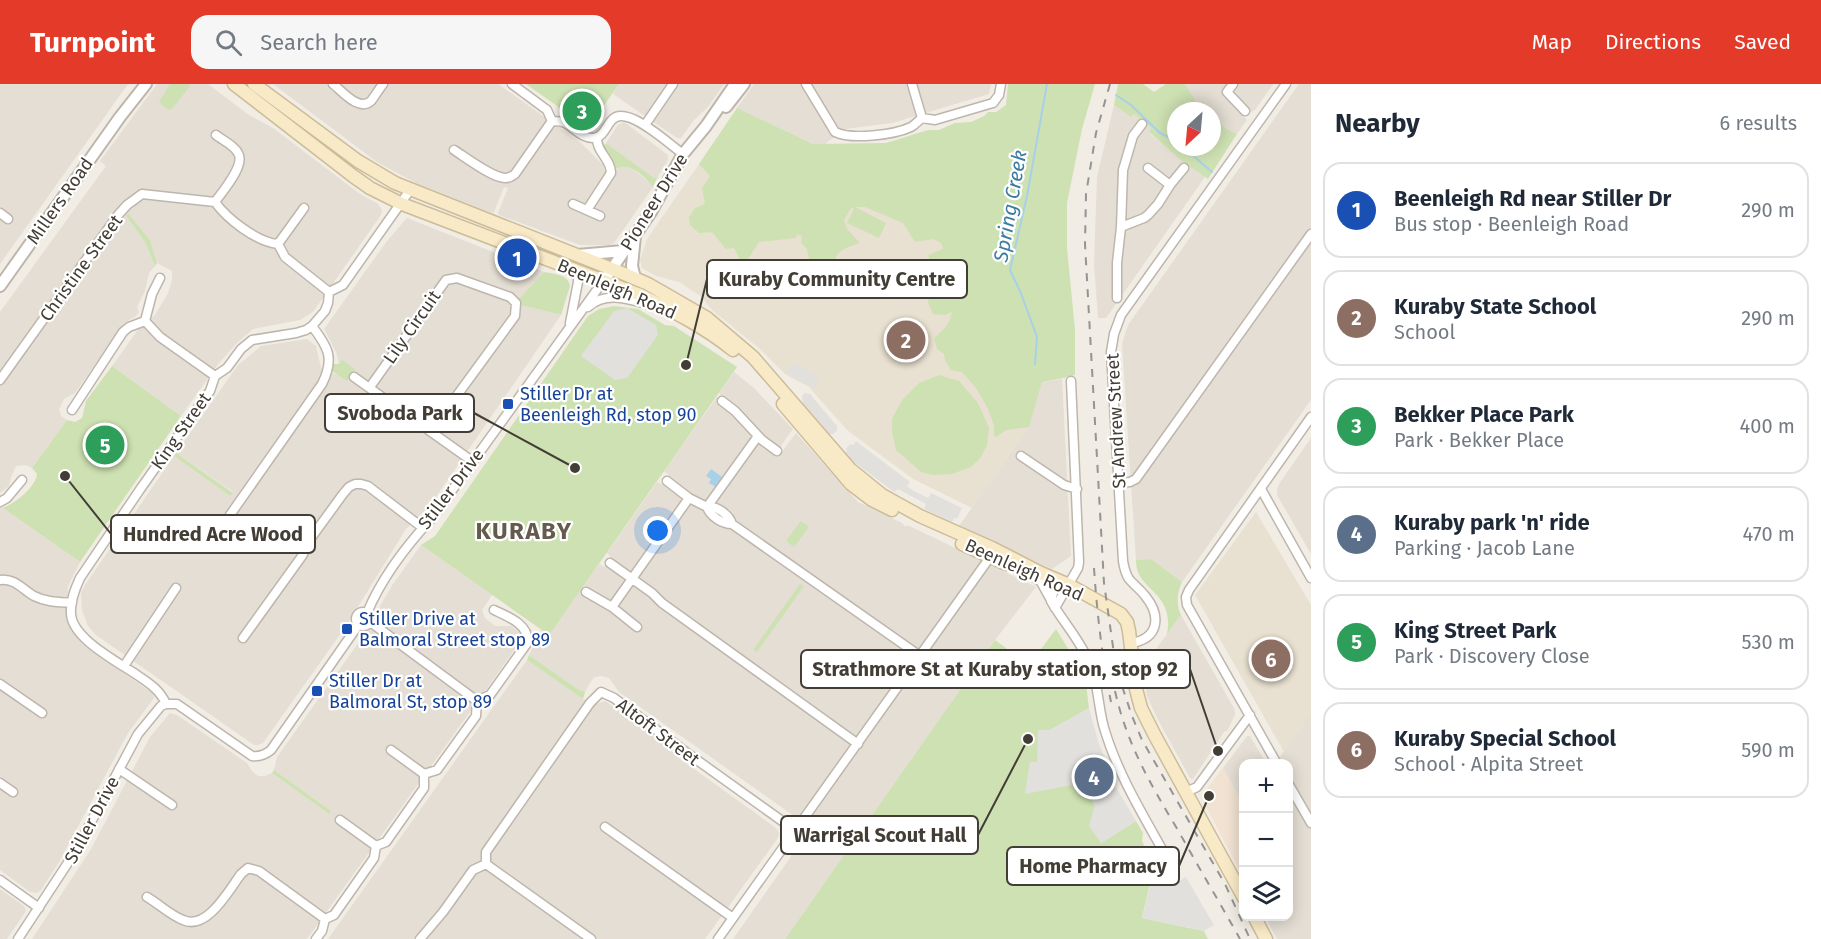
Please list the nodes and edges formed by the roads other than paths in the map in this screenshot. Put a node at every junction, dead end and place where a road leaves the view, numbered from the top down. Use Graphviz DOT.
graph roads {
  1 [pos="139,84"];
  2 [pos="146,84"];
  3 [pos="234,84"];
  4 [pos="254,84"];
  5 [pos="333,84"];
  6 [pos="383,84"];
  7 [pos="512,84"];
  8 [pos="673,84"];
  9 [pos="735,84"];
  10 [pos="744,84"];
  11 [pos="806,84"];
  12 [pos="912,84"];
  13 [pos="1001,84"];
  14 [pos="1219,84"];
  15 [pos="1233,84"];
  16 [pos="1286,84"];
  17 [pos="1227,92"];
  18 [pos="1245,111"];
  19 [pos="120,117"];
  20 [pos="922,118"];
  21 [pos="552,121"];
  22 [pos="1142,124"];
  23 [pos="645,125"];
  24 [pos="706,126"];
  25 [pos="216,135"];
  26 [pos="597,137"];
  27 [pos="454,150"];
  28 [pos="683,154"];
  29 [pos="1148,168"];
  30 [pos="1184,168"];
  31 [pos="1170,185"];
  32 [pos="410,190"];
  33 [pos="215,202"];
  34 [pos="402,204"];
  35 [pos="573,204"];
  36 [pos="304,208"];
  37 [pos="587,210"];
  38 [pos="0,213"];
  39 [pos="600,216"];
  40 [pos="8,219"];
  41 [pos="1121,227"];
  42 [pos="636,233"];
  43 [pos="1311,234"];
  44 [pos="278,244"];
  45 [pos="622,251"];
  46 [pos="578,255"];
  47 [pos="612,268"];
  48 [pos="578,271"];
  49 [pos="160,278"];
  50 [pos="635,278"];
  51 [pos="604,280"];
  52 [pos="0,286"];
  53 [pos="329,292"];
  54 [pos="1118,298"];
  55 [pos="674,311"];
  56 [pos="145,321"];
  57 [pos="572,322"];
  58 [pos="312,326"];
  59 [pos="215,376"];
  60 [pos="354,377"];
  61 [pos="0,380"];
  62 [pos="1071,381"];
  63 [pos="370,387"];
  64 [pos="722,401"];
  65 [pos="72,410"];
  66 [pos="1311,417"];
  67 [pos="431,431"];
  68 [pos="758,436"];
  69 [pos="777,451"];
  70 [pos="1021,456"];
  71 [pos="472,461"];
  72 [pos="21,480"];
  73 [pos="667,481"];
  74 [pos="1119,483"];
  75 [pos="1077,489"];
  76 [pos="1261,489"];
  77 [pos="689,498"];
  78 [pos="0,502"];
  79 [pos="707,507"];
  80 [pos="230,515"];
  81 [pos="423,528"];
  82 [pos="991,552"];
  83 [pos="610,563"];
  84 [pos="1032,576"];
  85 [pos="632,578"];
  86 [pos="1311,578"];
  87 [pos="0,580"];
  88 [pos="1063,587"];
  89 [pos="176,588"];
  90 [pos="586,592"];
  91 [pos="72,603"];
  92 [pos="1053,605"];
  93 [pos="612,607"];
  94 [pos="494,610"];
  95 [pos="368,617"];
  96 [pos="637,627"];
  97 [pos="243,638"];
  98 [pos="1131,643"];
  99 [pos="920,656"];
  100 [pos="124,666"];
  101 [pos="0,684"];
  102 [pos="477,701"];
  103 [pos="166,704"];
  104 [pos="42,713"];
  105 [pos="1250,715"];
  106 [pos="858,744"];
  107 [pos="391,750"];
  108 [pos="1274,759"];
  109 [pos="119,769"];
  110 [pos="424,774"];
  111 [pos="0,783"];
  112 [pos="14,792"];
  113 [pos="1186,792"];
  114 [pos="1293,792"];
  115 [pos="172,805"];
  116 [pos="340,820"];
  117 [pos="1311,823"];
  118 [pos="605,827"];
  119 [pos="796,831"];
  120 [pos="376,846"];
  121 [pos="1168,860"];
  122 [pos="486,864"];
  123 [pos="0,880"];
  124 [pos="1239,889"];
  125 [pos="147,897"];
  126 [pos="39,908"];
  127 [pos="734,918"];
  128 [pos="325,920"];
  129 [pos="1257,921"];
  130 [pos="18,939"];
  131 [pos="316,939"];
  132 [pos="420,939"];
  133 [pos="591,939"];
  134 [pos="718,939"];
  135 [pos="1266,939"];
  1 -- 19 [label="street, Millers Road"];
  2 -- 19 [label="street, Millers Road"];
  3 -- 34 [label="main road, Beenleigh Road"];
  4 -- 32 [label="main road, Beenleigh Road"];
  5 -- 6 [label="street"];
  7 -- 21 [label="street"];
  8 -- 23 [label="street"];
  9 -- 24 [label="street, Pioneer Drive"];
  10 -- 24 [label="street, Pioneer Drive"];
  11 -- 20 [label="street"];
  12 -- 20 [label="street"];
  13 -- 20 [label="street"];
  14 -- 17 [label="street"];
  15 -- 17 [label="street"];
  16 -- 74 [label="street, St Andrew Street"];
  17 -- 18 [label="street"];
  19 -- 52 [label="street, Millers Road"];
  21 -- 26 [label="street"];
  21 -- 27 [label="street"];
  22 -- 41 [label="street"];
  23 -- 26 [label="street"];
  23 -- 28 [label="street"];
  24 -- 28 [label="street, Pioneer Drive"];
  25 -- 33 [label="street"];
  26 -- 37 [label="street"];
  28 -- 42 [label="street, Pioneer Drive"];
  29 -- 31 [label="street"];
  30 -- 31 [label="street"];
  31 -- 41 [label="street"];
  32 -- 34 [label="street"];
  32 -- 46 [label="main road, Beenleigh Road"];
  33 -- 44 [label="street"];
  33 -- 61 [label="street, Christine Street"];
  34 -- 48 [label="main road, Beenleigh Road"];
  34 -- 53 [label="street"];
  35 -- 37 [label="street"];
  36 -- 44 [label="street"];
  37 -- 39 [label="street"];
  38 -- 40 [label="street"];
  41 -- 54 [label="street"];
  42 -- 45 [label="street, Pioneer Drive"];
  42 -- 50 [label="street"];
  43 -- 74 [label="street"];
  44 -- 53 [label="street"];
  45 -- 46 [label="street"];
  45 -- 47 [label="street, Pioneer Drive"];
  46 -- 47 [label="main road, Beenleigh Road"];
  47 -- 50 [label="main road, Beenleigh Road"];
  47 -- 51 [label="street, Pioneer Drive"];
  48 -- 51 [label="main road, Beenleigh Road"];
  48 -- 57 [label="street"];
  49 -- 56 [label="street"];
  50 -- 82 [label="main road, Beenleigh Road"];
  51 -- 55 [label="main road, Beenleigh Road"];
  51 -- 57 [label="street, Stiller Drive"];
  53 -- 58 [label="street"];
  55 -- 57 [label="street"];
  55 -- 82 [label="main road, Beenleigh Road"];
  56 -- 59 [label="street"];
  56 -- 65 [label="street"];
  57 -- 71 [label="street, Stiller Drive"];
  58 -- 59 [label="street, King Street"];
  58 -- 80 [label="street"];
  59 -- 91 [label="street, King Street"];
  60 -- 63 [label="street"];
  62 -- 75 [label="street"];
  63 -- 67 [label="street"];
  63 -- 67 [label="street, Lily Circuit"];
  64 -- 68 [label="street"];
  66 -- 76 [label="street"];
  67 -- 71 [label="street"];
  68 -- 69 [label="street"];
  68 -- 79 [label="street"];
  70 -- 75 [label="street"];
  71 -- 81 [label="street, Stiller Drive"];
  72 -- 78 [label="street"];
  73 -- 77 [label="street"];
  74 -- 98 [label="street, St Andrew Street"];
  75 -- 88 [label="street"];
  76 -- 86 [label="street"];
  76 -- 105 [label="street"];
  77 -- 79 [label="street"];
  77 -- 85 [label="street"];
  79 -- 99 [label="street"];
  81 -- 95 [label="street, Stiller Drive"];
  81 -- 97 [label="street"];
  82 -- 84 [label="main road, Beenleigh Road"];
  82 -- 88 [label="main road, Beenleigh Road"];
  82 -- 99 [label="street"];
  83 -- 85 [label="street"];
  84 -- 88 [label="main road, Beenleigh Road"];
  84 -- 92 [label="street"];
  85 -- 93 [label="street"];
  85 -- 106 [label="street"];
  87 -- 91 [label="street"];
  88 -- 92 [label="street"];
  88 -- 98 [label="main road, Beenleigh Road"];
  89 -- 100 [label="street"];
  90 -- 93 [label="street"];
  91 -- 100 [label="street"];
  92 -- 121 [label="street"];
  93 -- 96 [label="street"];
  94 -- 102 [label="street"];
  95 -- 102 [label="street"];
  95 -- 103 [label="street"];
  98 -- 113 [label="main road, Beenleigh Road"];
  99 -- 106 [label="street"];
  100 -- 103 [label="street"];
  101 -- 104 [label="street"];
  102 -- 110 [label="street"];
  103 -- 109 [label="street, Stiller Drive"];
  105 -- 108 [label="street"];
  105 -- 113 [label="street"];
  106 -- 119 [label="street"];
  107 -- 110 [label="street"];
  109 -- 115 [label="street"];
  109 -- 126 [label="street, Stiller Drive"];
  110 -- 120 [label="street"];
  111 -- 112 [label="street"];
  113 -- 124 [label="main road, Beenleigh Road"];
  114 -- 117 [label="street"];
  116 -- 120 [label="street"];
  118 -- 127 [label="street"];
  119 -- 122 [label="street, Altoft Street"];
  119 -- 127 [label="street"];
  120 -- 128 [label="street"];
  122 -- 132 [label="street"];
  122 -- 133 [label="street"];
  123 -- 126 [label="street"];
  125 -- 128 [label="street"];
  126 -- 130 [label="street, Stiller Drive"];
  127 -- 134 [label="street"];
  128 -- 131 [label="street"];
  129 -- 135 [label="main road"];
}
